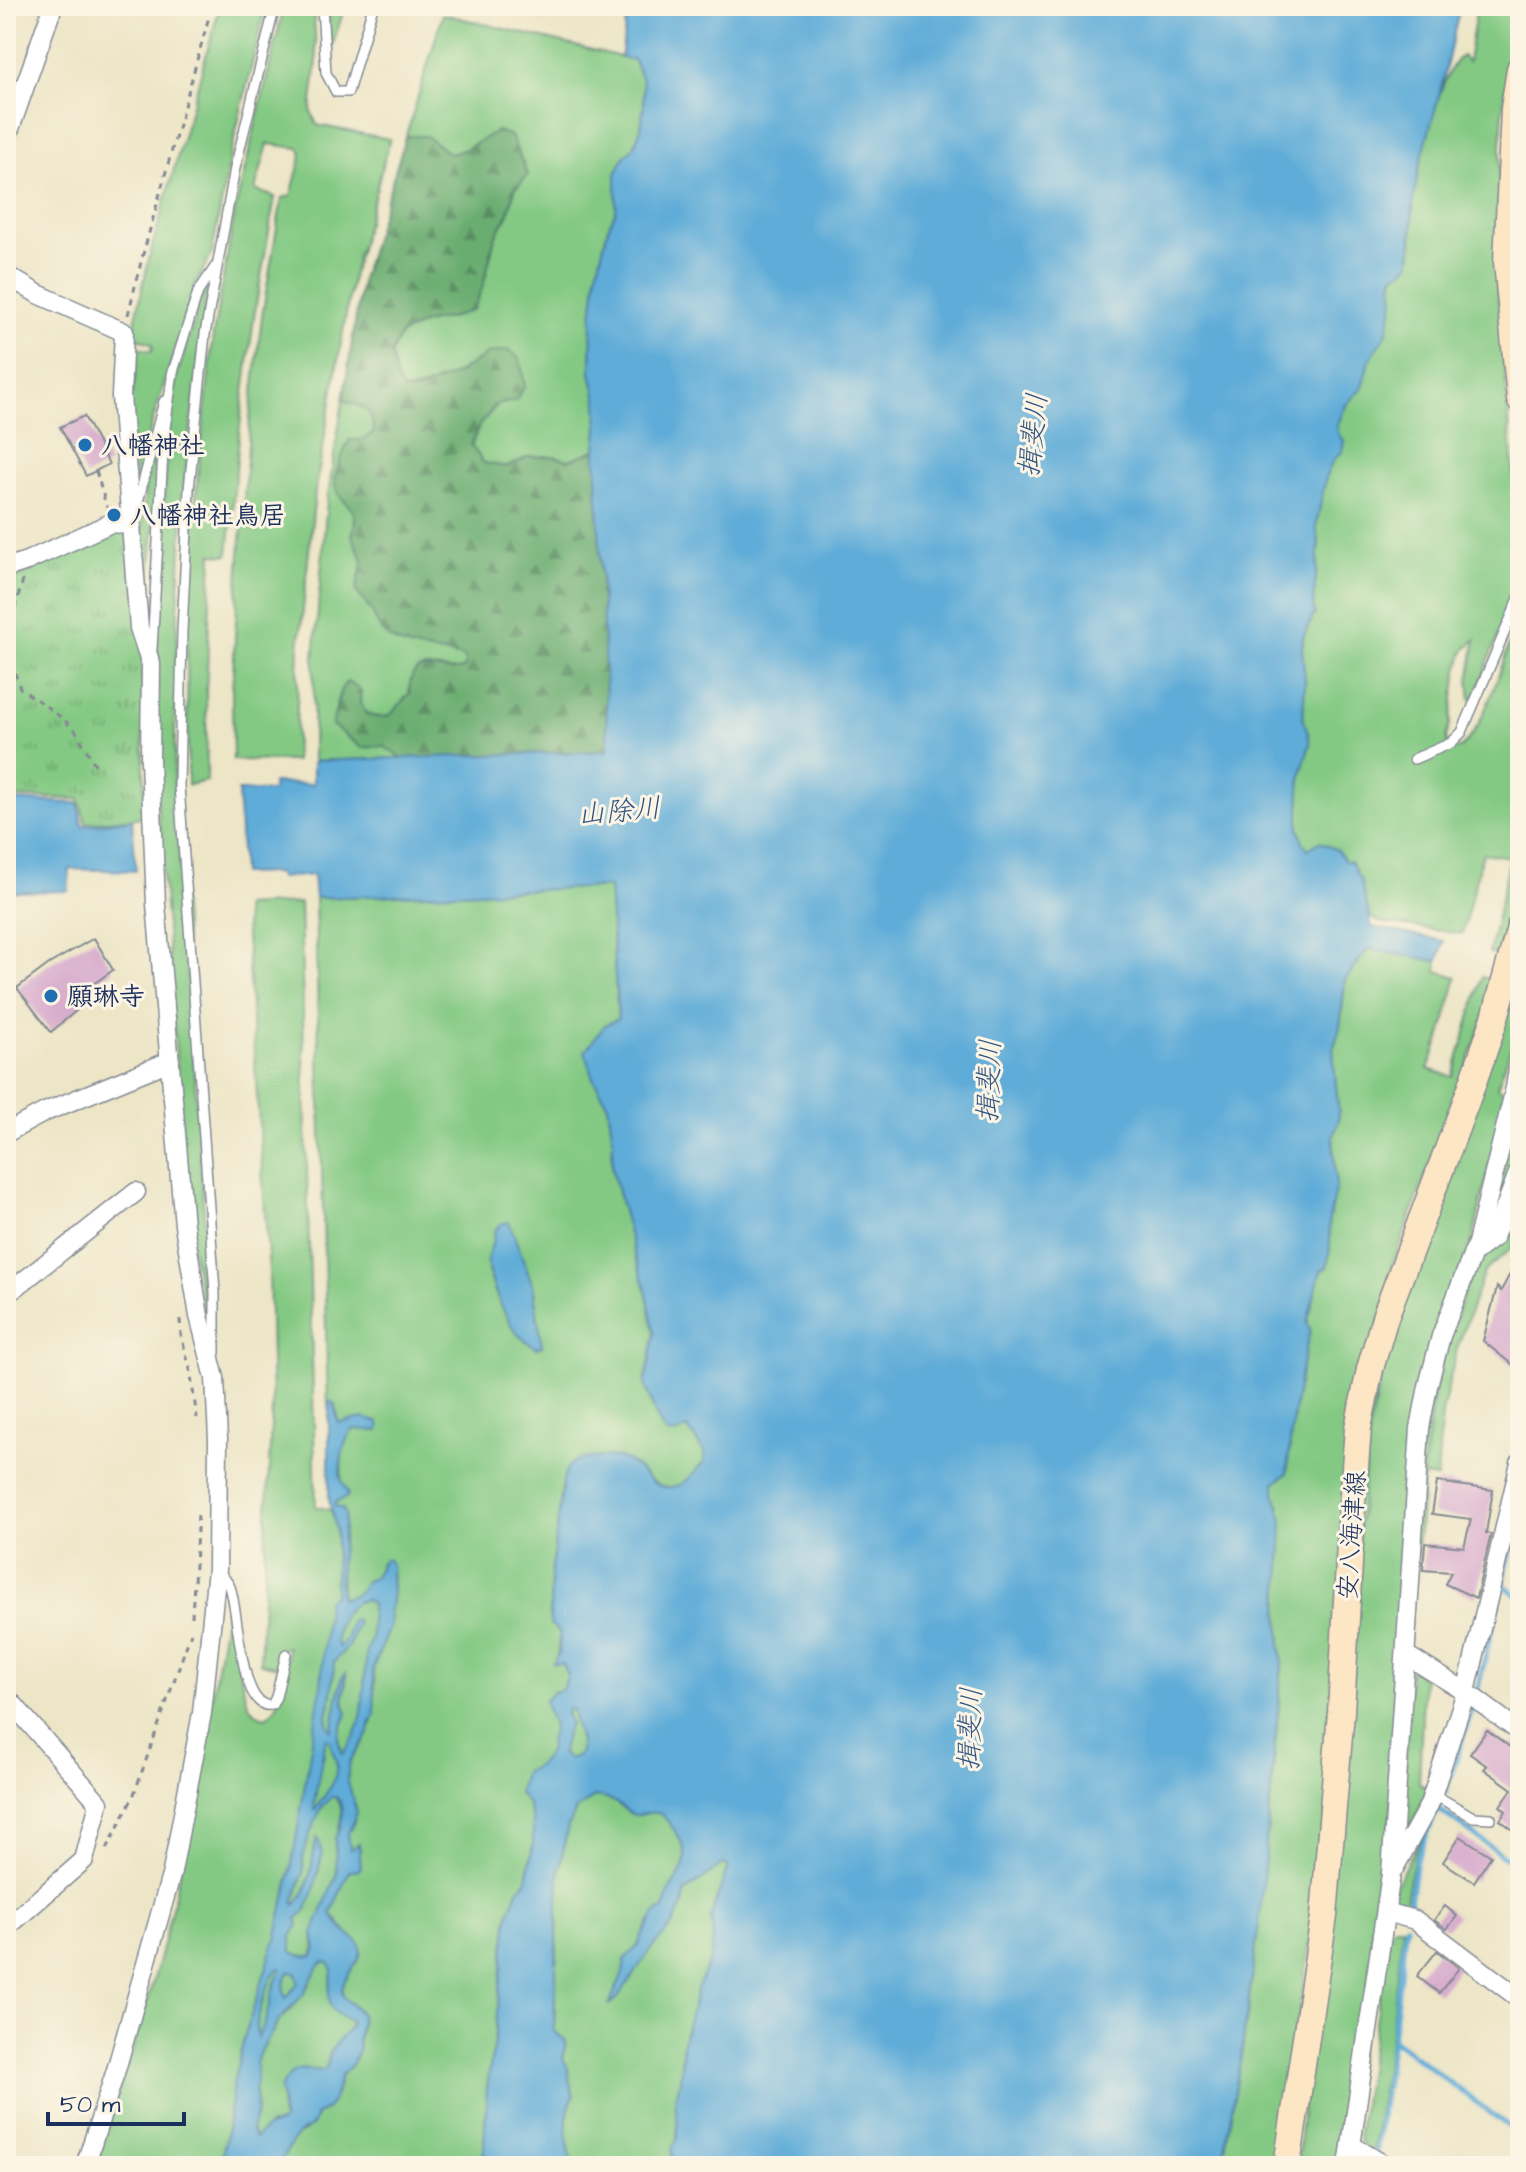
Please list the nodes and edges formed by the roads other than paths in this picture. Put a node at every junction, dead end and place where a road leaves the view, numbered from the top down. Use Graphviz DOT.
graph roads {
  1 [pos="53,6"];
  2 [pos="275,6"];
  3 [pos="322,6"];
  4 [pos="373,6"];
  5 [pos="1520,69"];
  6 [pos="6,140"];
  7 [pos="218,262"];
  8 [pos="6,275"];
  9 [pos="173,371"];
  10 [pos="1520,399"];
  11 [pos="132,525"];
  12 [pos="6,568"];
  13 [pos="1520,596"];
  14 [pos="151,664"];
  15 [pos="1414,759"];
  16 [pos="1520,927"];
  17 [pos="1520,1057"];
  18 [pos="170,1061"];
  19 [pos="6,1133"];
  20 [pos="1520,1168"];
  21 [pos="136,1192"];
  22 [pos="1473,1253"];
  23 [pos="6,1295"];
  24 [pos="215,1378"];
  25 [pos="1520,1466"];
  26 [pos="217,1569"];
  27 [pos="286,1654"];
  28 [pos="1406,1655"];
  29 [pos="1466,1692"];
  30 [pos="6,1696"];
  31 [pos="1520,1732"];
  32 [pos="1433,1794"];
  33 [pos="1491,1818"];
  34 [pos="1391,1874"];
  35 [pos="1386,1912"];
  36 [pos="6,1928"];
  37 [pos="1520,1999"];
  38 [pos="1351,2145"];
  39 [pos="85,2166"];
  40 [pos="1287,2166"];
  41 [pos="1348,2166"];
  42 [pos="1386,2166"];
  1 -- 6 [label="street"];
  2 -- 7 [label="lane"];
  3 -- 4 [label="lane"];
  5 -- 10 [label="main road"];
  7 -- 9 [label="lane"];
  7 -- 24 [label="lane"];
  8 -- 11 [label="street"];
  9 -- 11 [label="lane"];
  9 -- 14 [label="lane"];
  11 -- 12 [label="street"];
  11 -- 14 [label="street"];
  13 -- 15 [label="lane"];
  14 -- 18 [label="street"];
  16 -- 40 [label="main road, 安八海津線"];
  17 -- 22 [label="street"];
  18 -- 19 [label="street"];
  18 -- 24 [label="street"];
  20 -- 22 [label="street"];
  21 -- 23 [label="street"];
  22 -- 28 [label="street"];
  24 -- 26 [label="street"];
  25 -- 29 [label="street"];
  26 -- 27 [label="lane"];
  26 -- 39 [label="street"];
  28 -- 29 [label="street"];
  28 -- 34 [label="street"];
  29 -- 31 [label="street"];
  29 -- 32 [label="street"];
  30 -- 36 [label="street"];
  32 -- 33 [label="lane"];
  32 -- 34 [label="street"];
  34 -- 35 [label="street"];
  35 -- 37 [label="street"];
  35 -- 38 [label="street"];
  38 -- 41 [label="street"];
  38 -- 42 [label="street"];
}
